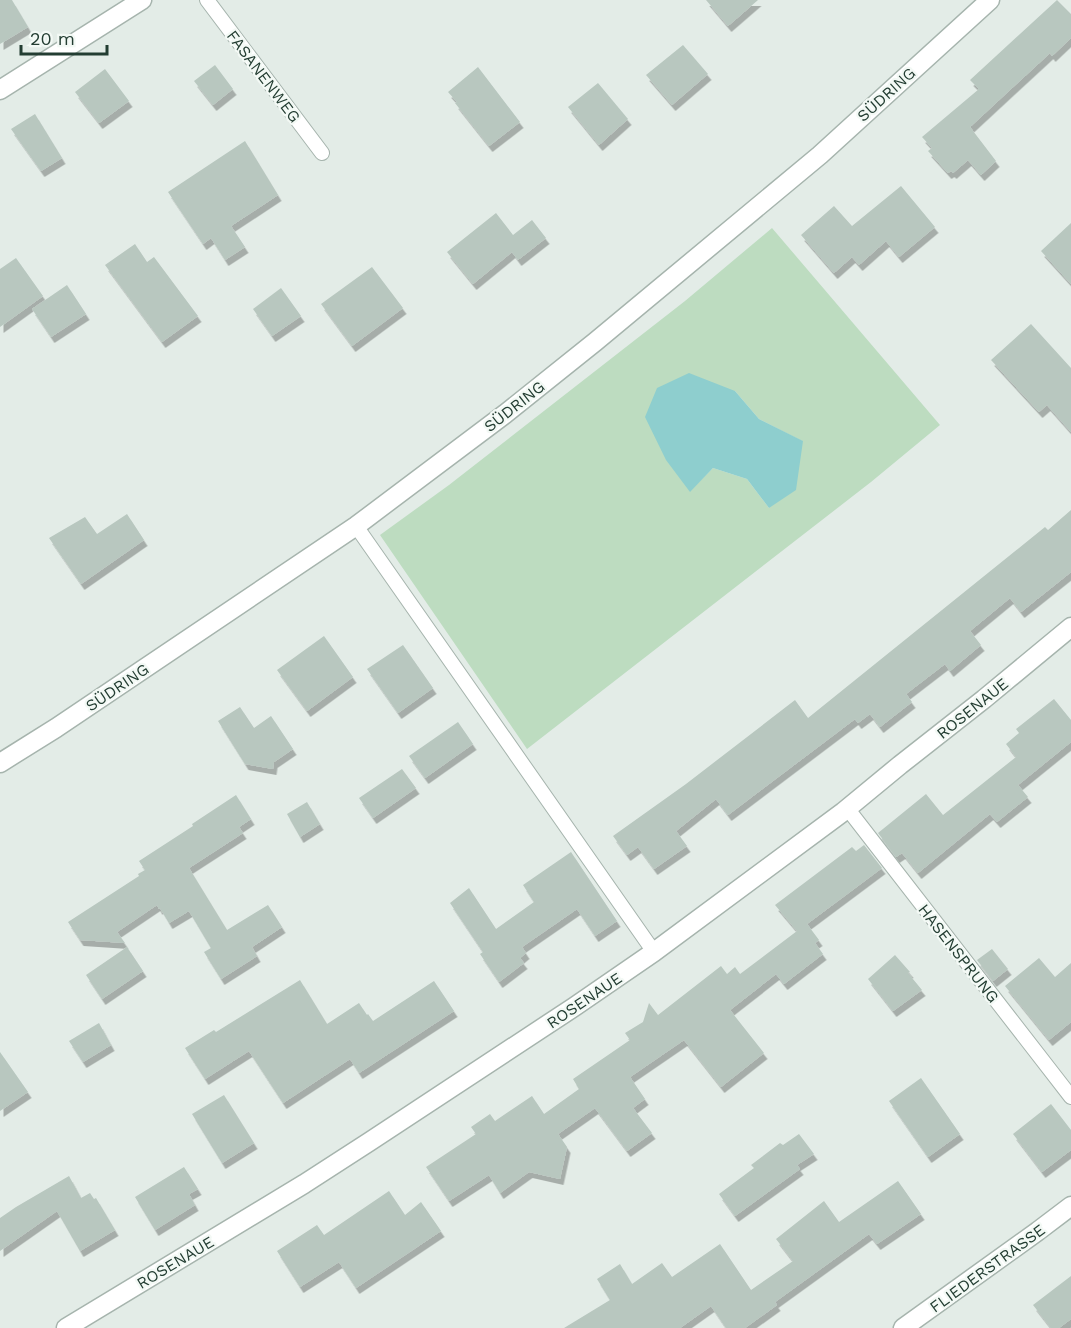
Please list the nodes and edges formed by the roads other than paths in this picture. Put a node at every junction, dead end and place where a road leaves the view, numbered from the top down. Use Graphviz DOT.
graph roads {
  1 [pos="142,0"];
  2 [pos="207,0"];
  3 [pos="990,0"];
  4 [pos="0,90"];
  5 [pos="322,153"];
  6 [pos="356,526"];
  7 [pos="1071,627"];
  8 [pos="0,763"];
  9 [pos="848,808"];
  10 [pos="654,952"];
  11 [pos="1071,1097"];
  12 [pos="1071,1206"];
  13 [pos="66,1328"];
  14 [pos="903,1328"];
  1 -- 4 [label="street"];
  2 -- 5 [label="lane, FASANENWEG"];
  3 -- 6 [label="street, SÜDRING"];
  6 -- 8 [label="street, SÜDRING"];
  6 -- 10 [label="lane"];
  7 -- 9 [label="street, ROSENAUE"];
  9 -- 10 [label="street, ROSENAUE"];
  9 -- 11 [label="lane, HASENSPRUNG"];
  10 -- 13 [label="street, ROSENAUE"];
  12 -- 14 [label="street, FLIEDERSTRASSE"];
}
